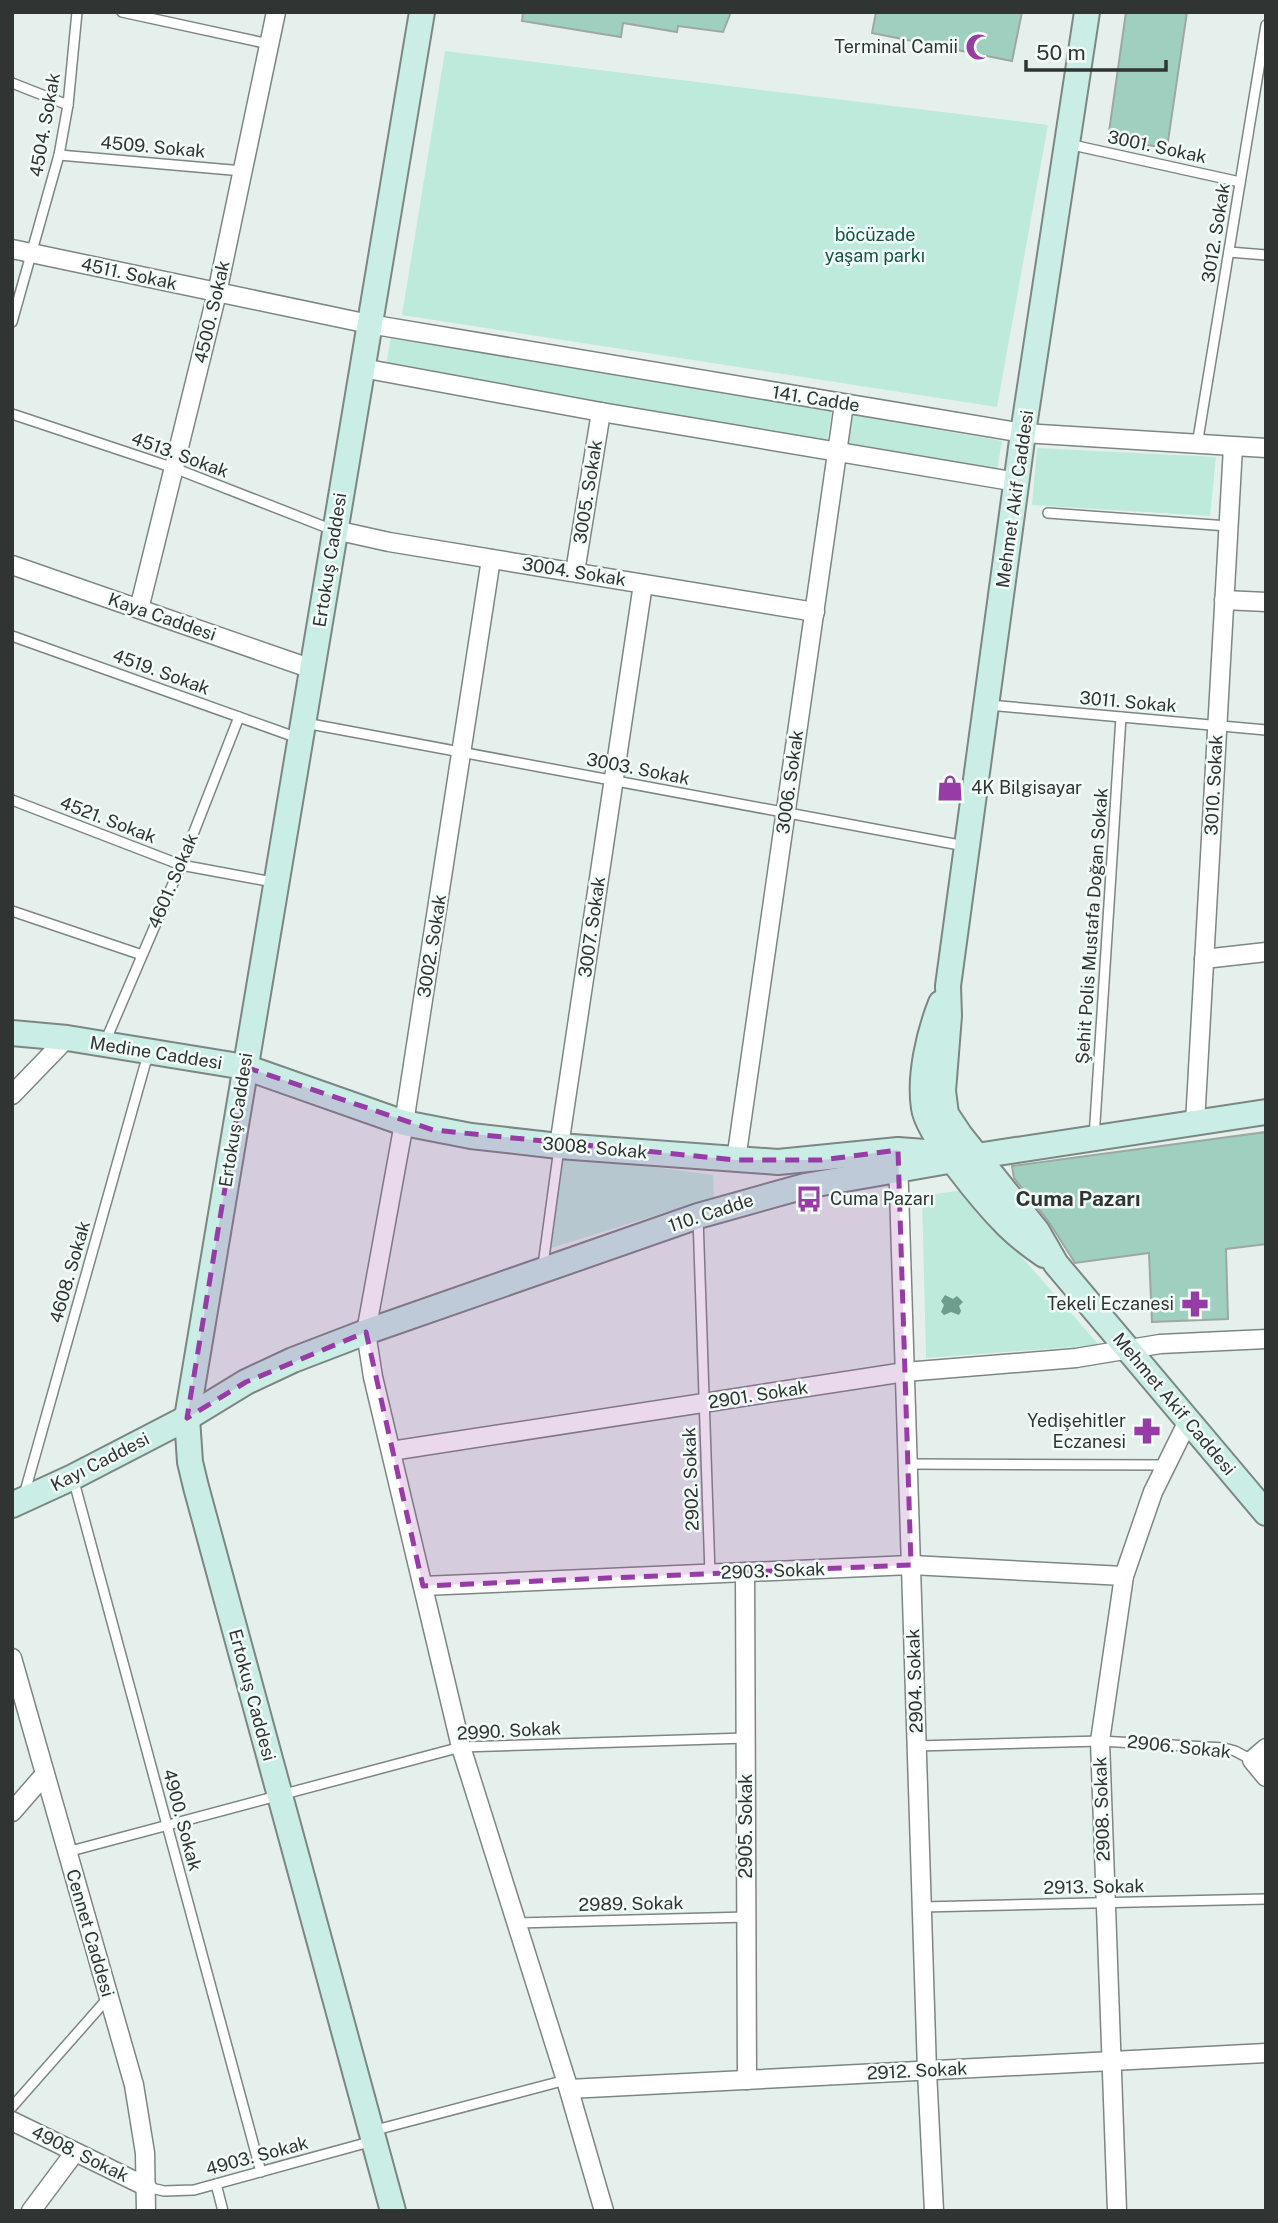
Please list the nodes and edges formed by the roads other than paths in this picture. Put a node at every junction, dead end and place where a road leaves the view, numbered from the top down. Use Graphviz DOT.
graph roads {
  1 [pos="77,12"];
  2 [pos="122,12"];
  3 [pos="276,12"];
  4 [pos="422,12"];
  5 [pos="1087,12"];
  6 [pos="1266,25"];
  7 [pos="269,44"];
  8 [pos="12,83"];
  9 [pos="68,105"];
  10 [pos="1068,144"];
  11 [pos="60,155"];
  12 [pos="243,171"];
  13 [pos="1240,182"];
  14 [pos="12,249"];
  15 [pos="1229,252"];
  16 [pos="31,254"];
  17 [pos="1266,255"];
  18 [pos="217,293"];
  19 [pos="12,322"];
  20 [pos="369,324"];
  21 [pos="362,368"];
  22 [pos="844,404"];
  23 [pos="601,412"];
  24 [pos="12,414"];
  25 [pos="1023,433"];
  26 [pos="1197,445"];
  27 [pos="1233,447"];
  28 [pos="1266,448"];
  29 [pos="837,452"];
  30 [pos="174,468"];
  31 [pos="1017,482"];
  32 [pos="1048,513"];
  33 [pos="1228,526"];
  34 [pos="335,530"];
  35 [pos="491,559"];
  36 [pos="12,565"];
  37 [pos="575,572"];
  38 [pos="643,583"];
  39 [pos="1224,600"];
  40 [pos="1266,602"];
  41 [pos="139,609"];
  42 [pos="815,612"];
  43 [pos="12,636"];
  44 [pos="312,669"];
  45 [pos="986,705"];
  46 [pos="239,717"];
  47 [pos="1121,717"];
  48 [pos="1217,726"];
  49 [pos="301,730"];
  50 [pos="1266,730"];
  51 [pos="461,752"];
  52 [pos="614,780"];
  53 [pos="12,800"];
  54 [pos="786,813"];
  55 [pos="967,846"];
  56 [pos="181,865"];
  57 [pos="276,882"];
  58 [pos="12,911"];
  59 [pos="1266,951"];
  60 [pos="142,955"];
  61 [pos="1204,959"];
  62 [pos="948,986"];
  63 [pos="12,1015"];
  64 [pos="12,1032"];
  65 [pos="67,1038"];
  66 [pos="104,1044"];
  67 [pos="149,1051"];
  68 [pos="245,1067"];
  69 [pos="923,1092"];
  70 [pos="12,1095"];
  71 [pos="1266,1112"];
  72 [pos="1195,1123"];
  73 [pos="404,1124"];
  74 [pos="1094,1138"];
  75 [pos="559,1146"];
  76 [pos="965,1158"];
  77 [pos="736,1160"];
  78 [pos="898,1160"];
  79 [pos="698,1216"];
  80 [pos="542,1270"];
  81 [pos="366,1332"];
  82 [pos="1266,1339"];
  83 [pos="1128,1349"];
  84 [pos="905,1372"];
  85 [pos="704,1403"];
  86 [pos="187,1418"];
  87 [pos="1188,1421"];
  88 [pos="391,1451"];
  89 [pos="908,1464"];
  90 [pos="1167,1465"];
  91 [pos="73,1478"];
  92 [pos="17,1503"];
  93 [pos="1266,1513"];
  94 [pos="911,1565"];
  95 [pos="745,1572"];
  96 [pos="710,1574"];
  97 [pos="1124,1577"];
  98 [pos="423,1586"];
  99 [pos="12,1658"];
  100 [pos="746,1738"];
  101 [pos="1100,1741"];
  102 [pos="917,1746"];
  103 [pos="461,1747"];
  104 [pos="1266,1748"];
  105 [pos="1252,1760"];
  106 [pos="45,1774"];
  107 [pos="1266,1777"];
  108 [pos="280,1796"];
  109 [pos="12,1812"];
  110 [pos="167,1826"];
  111 [pos="67,1852"];
  112 [pos="1266,1899"];
  113 [pos="1106,1903"];
  114 [pos="922,1907"];
  115 [pos="747,1917"];
  116 [pos="517,1923"];
  117 [pos="108,1997"];
  118 [pos="1266,2053"];
  119 [pos="1111,2061"];
  120 [pos="927,2071"];
  121 [pos="747,2080"];
  122 [pos="567,2085"];
  123 [pos="12,2107"];
  124 [pos="12,2120"];
  125 [pos="373,2136"];
  126 [pos="75,2151"];
  127 [pos="261,2172"];
  128 [pos="216,2184"];
  129 [pos="147,2187"];
  130 [pos="31,2211"];
  131 [pos="146,2211"];
  132 [pos="223,2211"];
  133 [pos="393,2211"];
  134 [pos="604,2211"];
  135 [pos="934,2211"];
  136 [pos="1117,2211"];
  1 -- 9 [label="lane, 4504. Sokak"];
  2 -- 7 [label="lane"];
  3 -- 7 [label="street, 4500. Sokak"];
  4 -- 20 [label="street, Ertokuş Caddesi"];
  5 -- 10 [label="street, Mehmet Akif Caddesi"];
  6 -- 13 [label="lane, 3012. Sokak"];
  7 -- 12 [label="street, 4500. Sokak"];
  8 -- 9 [label="lane"];
  9 -- 11 [label="lane, 4504. Sokak"];
  10 -- 13 [label="lane, 3001. Sokak"];
  10 -- 25 [label="street, Mehmet Akif Caddesi"];
  11 -- 12 [label="lane, 4509. Sokak"];
  11 -- 16 [label="lane, 4504. Sokak"];
  12 -- 18 [label="street, 4500. Sokak"];
  13 -- 15 [label="lane, 3012. Sokak"];
  14 -- 16 [label="street, 4511. Sokak"];
  15 -- 17 [label="lane"];
  15 -- 26 [label="lane, 3012. Sokak"];
  16 -- 18 [label="street, 4511. Sokak"];
  16 -- 19 [label="lane, 4504. Sokak"];
  18 -- 20 [label="street, 4511. Sokak"];
  18 -- 30 [label="street, 4500. Sokak"];
  20 -- 21 [label="street, Ertokuş Caddesi"];
  20 -- 22 [label="street, 141. Cadde"];
  21 -- 23 [label="street"];
  21 -- 34 [label="street, Ertokuş Caddesi"];
  22 -- 25 [label="street, 141. Cadde"];
  22 -- 29 [label="street, 3006. Sokak"];
  23 -- 29 [label="street"];
  23 -- 37 [label="street, 3005. Sokak"];
  24 -- 30 [label="lane, 4513. Sokak"];
  25 -- 26 [label="street, 141. Cadde"];
  25 -- 31 [label="street, Mehmet Akif Caddesi"];
  26 -- 27 [label="street, 141. Cadde"];
  27 -- 28 [label="street, 141. Cadde"];
  27 -- 33 [label="street, 3010. Sokak"];
  29 -- 31 [label="street"];
  29 -- 42 [label="street, 3006. Sokak"];
  30 -- 34 [label="lane, 4513. Sokak"];
  30 -- 41 [label="street, 4500. Sokak"];
  31 -- 45 [label="street, Mehmet Akif Caddesi"];
  32 -- 33 [label="lane"];
  33 -- 39 [label="street, 3010. Sokak"];
  34 -- 35 [label="street, 3004. Sokak"];
  34 -- 44 [label="street, Ertokuş Caddesi"];
  35 -- 37 [label="street, 3004. Sokak"];
  35 -- 51 [label="street, 3002. Sokak"];
  36 -- 41 [label="street, Kaya Caddesi"];
  37 -- 38 [label="street, 3004. Sokak"];
  38 -- 42 [label="street, 3004. Sokak"];
  38 -- 52 [label="street, 3007. Sokak"];
  39 -- 40 [label="street"];
  39 -- 48 [label="street, 3010. Sokak"];
  41 -- 44 [label="street, Kaya Caddesi"];
  42 -- 54 [label="street, 3006. Sokak"];
  43 -- 46 [label="lane, 4519. Sokak"];
  44 -- 49 [label="street, Ertokuş Caddesi"];
  45 -- 47 [label="lane, 3011. Sokak"];
  45 -- 55 [label="street, Mehmet Akif Caddesi"];
  46 -- 49 [label="lane, 4519. Sokak"];
  46 -- 56 [label="lane, 4601. Sokak"];
  47 -- 48 [label="lane, 3011. Sokak"];
  47 -- 74 [label="lane, Şehit Polis Mustafa Doğan Sokak"];
  48 -- 50 [label="lane, 3011. Sokak"];
  48 -- 61 [label="street, 3010. Sokak"];
  49 -- 51 [label="lane, 3003. Sokak"];
  49 -- 57 [label="street, Ertokuş Caddesi"];
  51 -- 52 [label="lane, 3003. Sokak"];
  51 -- 73 [label="street, 3002. Sokak"];
  52 -- 54 [label="lane, 3003. Sokak"];
  52 -- 75 [label="street, 3007. Sokak"];
  53 -- 56 [label="lane, 4521. Sokak"];
  54 -- 55 [label="lane, 3003. Sokak"];
  54 -- 77 [label="street, 3006. Sokak"];
  55 -- 62 [label="street, Mehmet Akif Caddesi"];
  56 -- 57 [label="lane, 4521. Sokak"];
  56 -- 60 [label="lane, 4601. Sokak"];
  57 -- 68 [label="street, Ertokuş Caddesi"];
  58 -- 60 [label="lane"];
  59 -- 61 [label="street"];
  60 -- 66 [label="lane, 4601. Sokak"];
  61 -- 72 [label="street, 3010. Sokak"];
  62 -- 69 [label="street, Mehmet Akif Caddesi"];
  62 -- 76 [label="street, Mehmet Akif Caddesi"];
  63 -- 65 [label="street, Medine Caddesi"];
  64 -- 65 [label="street, Medine Caddesi"];
  65 -- 66 [label="street, Medine Caddesi"];
  65 -- 70 [label="street"];
  66 -- 67 [label="street, Medine Caddesi"];
  67 -- 68 [label="street, Medine Caddesi"];
  67 -- 92 [label="lane, 4608. Sokak"];
  68 -- 73 [label="street, 3008. Sokak"];
  68 -- 86 [label="street, Ertokuş Caddesi"];
  69 -- 76 [label="street, Mehmet Akif Caddesi"];
  69 -- 78 [label="street"];
  71 -- 72 [label="street, 110. Cadde"];
  72 -- 74 [label="street, 110. Cadde"];
  73 -- 75 [label="street, 3008. Sokak"];
  73 -- 81 [label="street, 3002. Sokak"];
  74 -- 76 [label="street, 110. Cadde"];
  75 -- 77 [label="street, 3008. Sokak"];
  75 -- 80 [label="lane, 3007. Sokak"];
  76 -- 78 [label="street, 110. Cadde"];
  76 -- 83 [label="street, Mehmet Akif Caddesi"];
  77 -- 78 [label="street, 3008. Sokak"];
  78 -- 79 [label="street, 110. Cadde"];
  78 -- 84 [label="street, 2904. Sokak"];
  79 -- 80 [label="street, 110. Cadde"];
  79 -- 85 [label="lane, 2902. Sokak"];
  80 -- 81 [label="street, 110. Cadde"];
  81 -- 86 [label="street, 110. Cadde"];
  81 -- 88 [label="street, 3002. Sokak"];
  82 -- 83 [label="street, 2901. Sokak"];
  83 -- 84 [label="street, 2901. Sokak"];
  83 -- 87 [label="street, Mehmet Akif Caddesi"];
  84 -- 85 [label="street, 2901. Sokak"];
  84 -- 89 [label="street, 2904. Sokak"];
  85 -- 88 [label="street, 2901. Sokak"];
  85 -- 96 [label="lane, 2902. Sokak"];
  86 -- 91 [label="street, Kayı Caddesi"];
  86 -- 108 [label="street, Ertokuş Caddesi"];
  87 -- 90 [label="street, 2908. Sokak"];
  87 -- 93 [label="street, Mehmet Akif Caddesi"];
  88 -- 98 [label="street, 3002. Sokak"];
  89 -- 90 [label="lane"];
  89 -- 94 [label="street, 2904. Sokak"];
  90 -- 97 [label="street, 2908. Sokak"];
  91 -- 92 [label="street, Kayı Caddesi"];
  91 -- 110 [label="lane, 4900. Sokak"];
  94 -- 95 [label="street, 2903. Sokak"];
  94 -- 97 [label="street, 2903. Sokak"];
  94 -- 102 [label="street, 2904. Sokak"];
  95 -- 96 [label="street, 2903. Sokak"];
  95 -- 100 [label="street, 2905. Sokak"];
  96 -- 98 [label="street, 2903. Sokak"];
  97 -- 101 [label="street, 2908. Sokak"];
  98 -- 103 [label="street, 3002. Sokak"];
  99 -- 106 [label="street, Cennet Caddesi"];
  100 -- 103 [label="lane, 2990. Sokak"];
  100 -- 115 [label="street, 2905. Sokak"];
  101 -- 102 [label="lane, 2906. Sokak"];
  101 -- 105 [label="lane, 2906. Sokak"];
  101 -- 113 [label="street, 2908. Sokak"];
  102 -- 114 [label="street, 2904. Sokak"];
  103 -- 108 [label="lane, 2990. Sokak"];
  103 -- 116 [label="street, 3002. Sokak"];
  104 -- 105 [label="street, 2906. Sokak"];
  105 -- 107 [label="street"];
  106 -- 109 [label="street"];
  106 -- 111 [label="street, Cennet Caddesi"];
  108 -- 110 [label="lane, 2990. Sokak"];
  108 -- 125 [label="street, Ertokuş Caddesi"];
  110 -- 111 [label="lane, 2990. Sokak"];
  110 -- 127 [label="lane, 4900. Sokak"];
  111 -- 117 [label="street, Cennet Caddesi"];
  112 -- 113 [label="lane, 2913. Sokak"];
  113 -- 114 [label="lane, 2913. Sokak"];
  113 -- 119 [label="street, 2908. Sokak"];
  114 -- 120 [label="street, 2904. Sokak"];
  115 -- 116 [label="lane, 2989. Sokak"];
  115 -- 121 [label="street, 2905. Sokak"];
  116 -- 122 [label="street, 3002. Sokak"];
  117 -- 123 [label="lane"];
  117 -- 129 [label="street, Cennet Caddesi"];
  118 -- 119 [label="street, 2912. Sokak"];
  119 -- 120 [label="street, 2912. Sokak"];
  119 -- 136 [label="street, 2908. Sokak"];
  120 -- 121 [label="street, 2912. Sokak"];
  120 -- 135 [label="street, 2904. Sokak"];
  121 -- 122 [label="street, 2912. Sokak"];
  122 -- 125 [label="lane, 2912. Sokak"];
  122 -- 134 [label="street, 3002. Sokak"];
  124 -- 126 [label="street, 4908. Sokak"];
  125 -- 127 [label="lane, 4903. Sokak"];
  125 -- 133 [label="street, Ertokuş Caddesi"];
  126 -- 129 [label="street, 4908. Sokak"];
  126 -- 130 [label="street"];
  127 -- 128 [label="lane, 4903. Sokak"];
  128 -- 129 [label="lane, 4903. Sokak"];
  128 -- 132 [label="lane"];
  129 -- 131 [label="street, Cennet Caddesi"];
}
